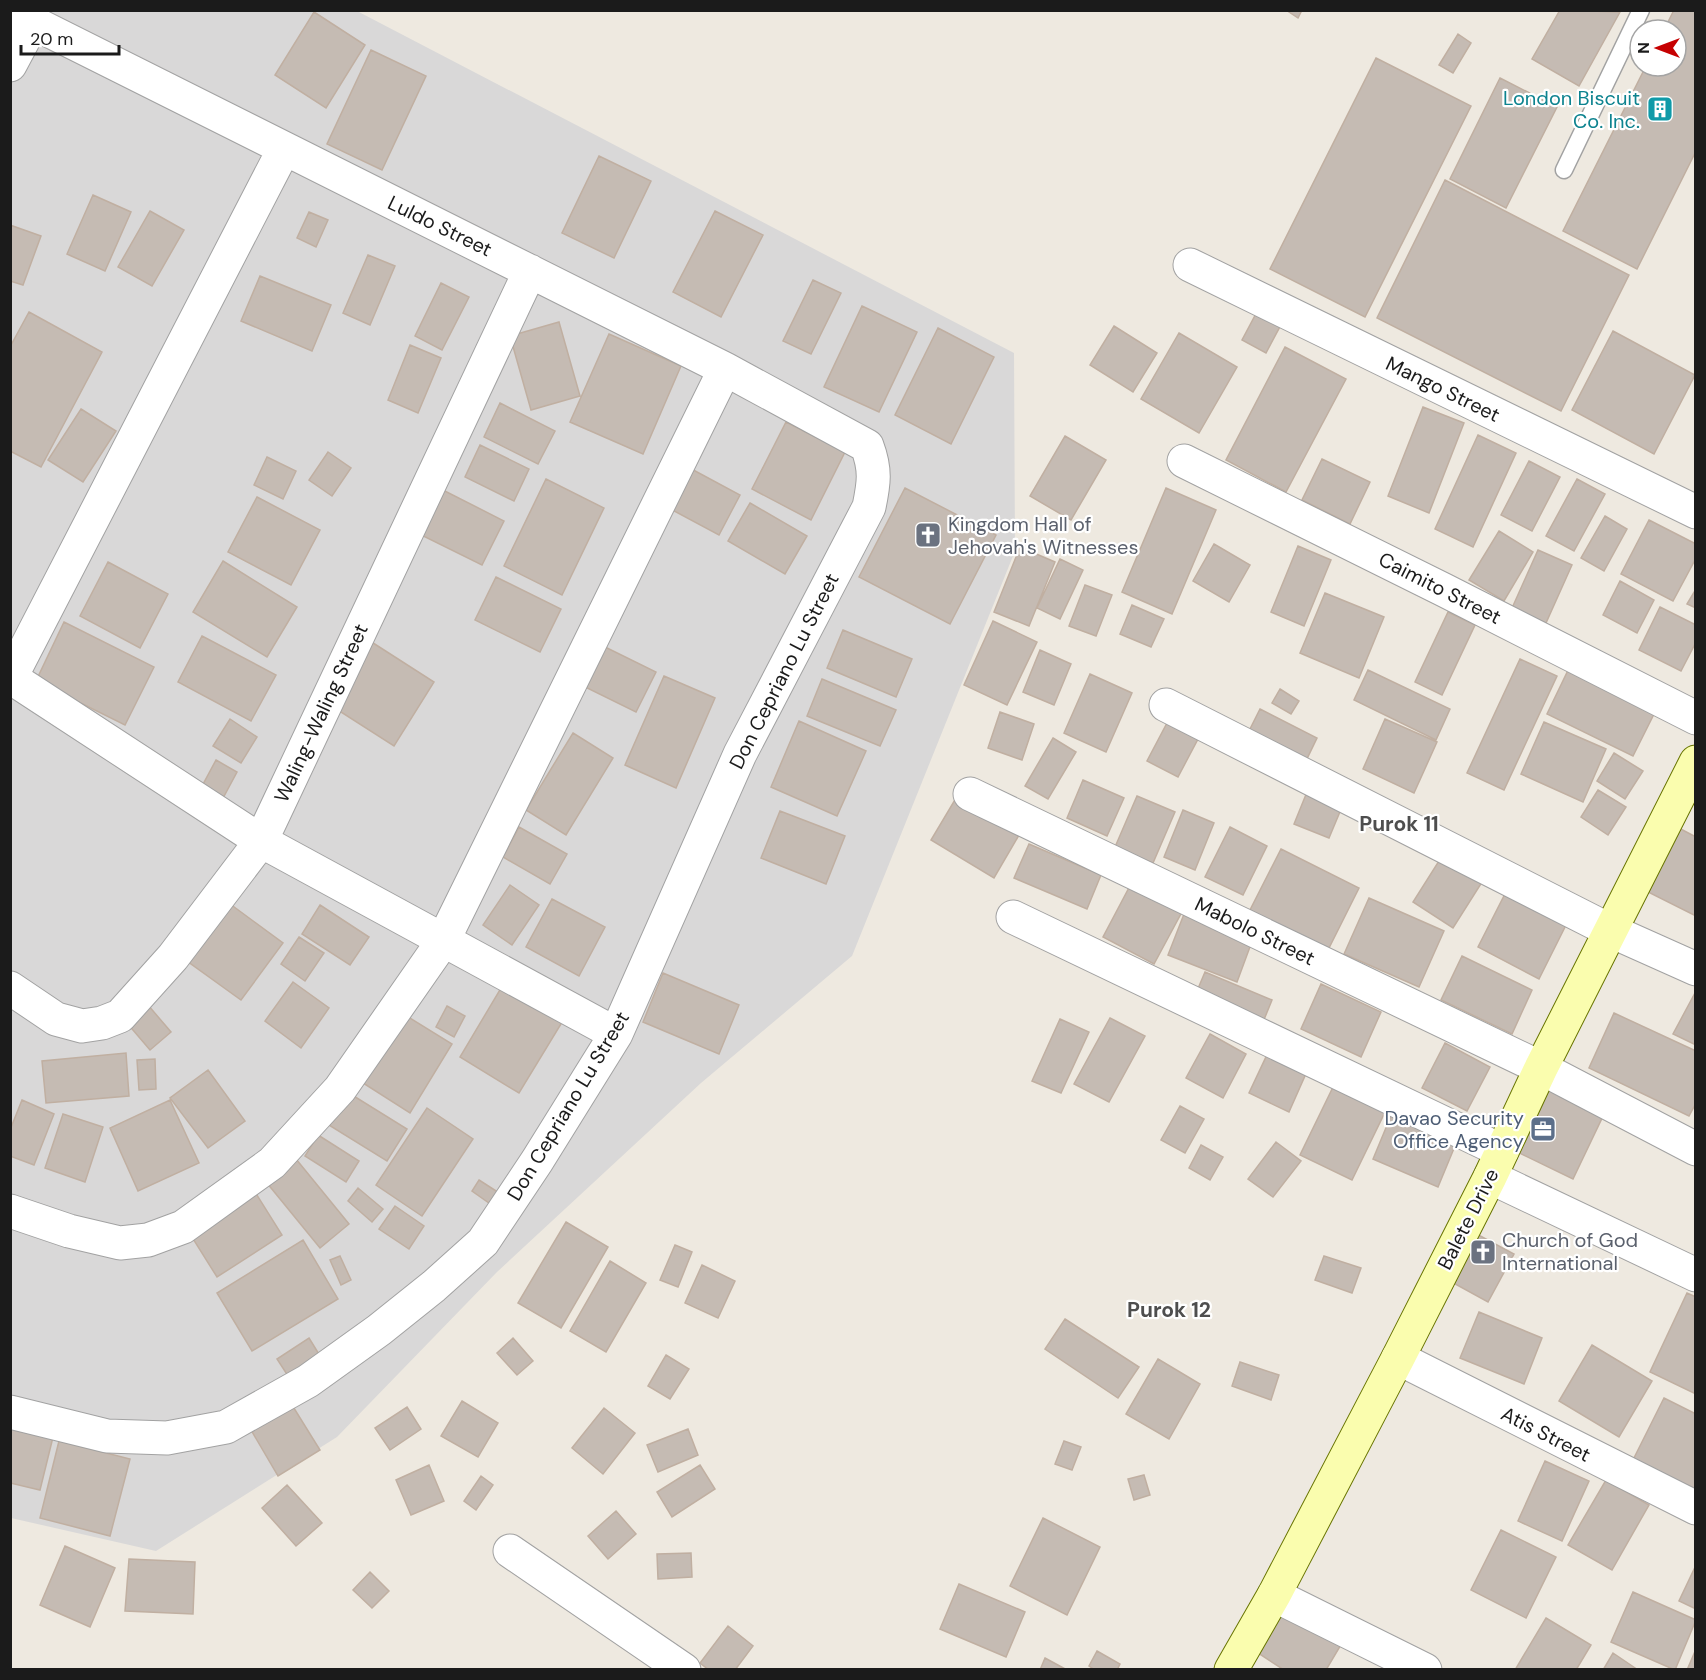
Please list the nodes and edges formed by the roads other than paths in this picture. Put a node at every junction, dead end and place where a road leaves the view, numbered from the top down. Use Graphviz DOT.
graph roads {
  1 [pos="1641,10"];
  2 [pos="22,16"];
  3 [pos="10,65"];
  4 [pos="284,149"];
  5 [pos="1564,170"];
  6 [pos="1190,265"];
  7 [pos="530,271"];
  8 [pos="725,369"];
  9 [pos="867,446"];
  10 [pos="1184,461"];
  11 [pos="1695,512"];
  12 [pos="11,677"];
  13 [pos="1166,705"];
  14 [pos="1695,718"];
  15 [pos="1695,762"];
  16 [pos="970,794"];
  17 [pos="261,841"];
  18 [pos="1013,917"];
  19 [pos="1611,931"];
  20 [pos="443,941"];
  21 [pos="1695,969"];
  22 [pos="10,987"];
  23 [pos="616,1034"];
  24 [pos="1541,1068"];
  25 [pos="1695,1149"];
  26 [pos="1496,1164"];
  27 [pos="10,1211"];
  28 [pos="1695,1275"];
  29 [pos="1398,1358"];
  30 [pos="10,1413"];
  31 [pos="1695,1508"];
  32 [pos="510,1551"];
  33 [pos="1274,1595"];
  34 [pos="684,1670"];
  35 [pos="1231,1670"];
  36 [pos="1425,1670"];
  1 -- 5 [label="lane"];
  2 -- 3 [label="street"];
  2 -- 4 [label="street, Luldo Street"];
  4 -- 7 [label="street, Luldo Street"];
  4 -- 12 [label="street"];
  6 -- 11 [label="street, Mango Street"];
  7 -- 8 [label="street, Luldo Street"];
  7 -- 17 [label="street, Waling-Waling Street"];
  8 -- 9 [label="street, Luldo Street"];
  8 -- 20 [label="street"];
  9 -- 23 [label="street, Don Cepriano Lu Street"];
  10 -- 14 [label="street, Caimito Street"];
  12 -- 17 [label="street"];
  13 -- 19 [label="street"];
  15 -- 19 [label="street, Balete Drive"];
  16 -- 24 [label="street, Mabolo Street"];
  17 -- 20 [label="street"];
  17 -- 22 [label="street, Waling-Waling Street"];
  18 -- 26 [label="street"];
  19 -- 21 [label="street"];
  19 -- 24 [label="street, Balete Drive"];
  20 -- 23 [label="street"];
  20 -- 27 [label="street"];
  23 -- 30 [label="street, Don Cepriano Lu Street"];
  24 -- 25 [label="street, Mabolo Street"];
  24 -- 26 [label="street, Balete Drive"];
  26 -- 28 [label="street"];
  26 -- 29 [label="street, Balete Drive"];
  29 -- 31 [label="street, Atis Street"];
  29 -- 33 [label="street, Balete Drive"];
  32 -- 34 [label="street"];
  33 -- 35 [label="street, Balete Drive"];
  33 -- 36 [label="street"];
}
